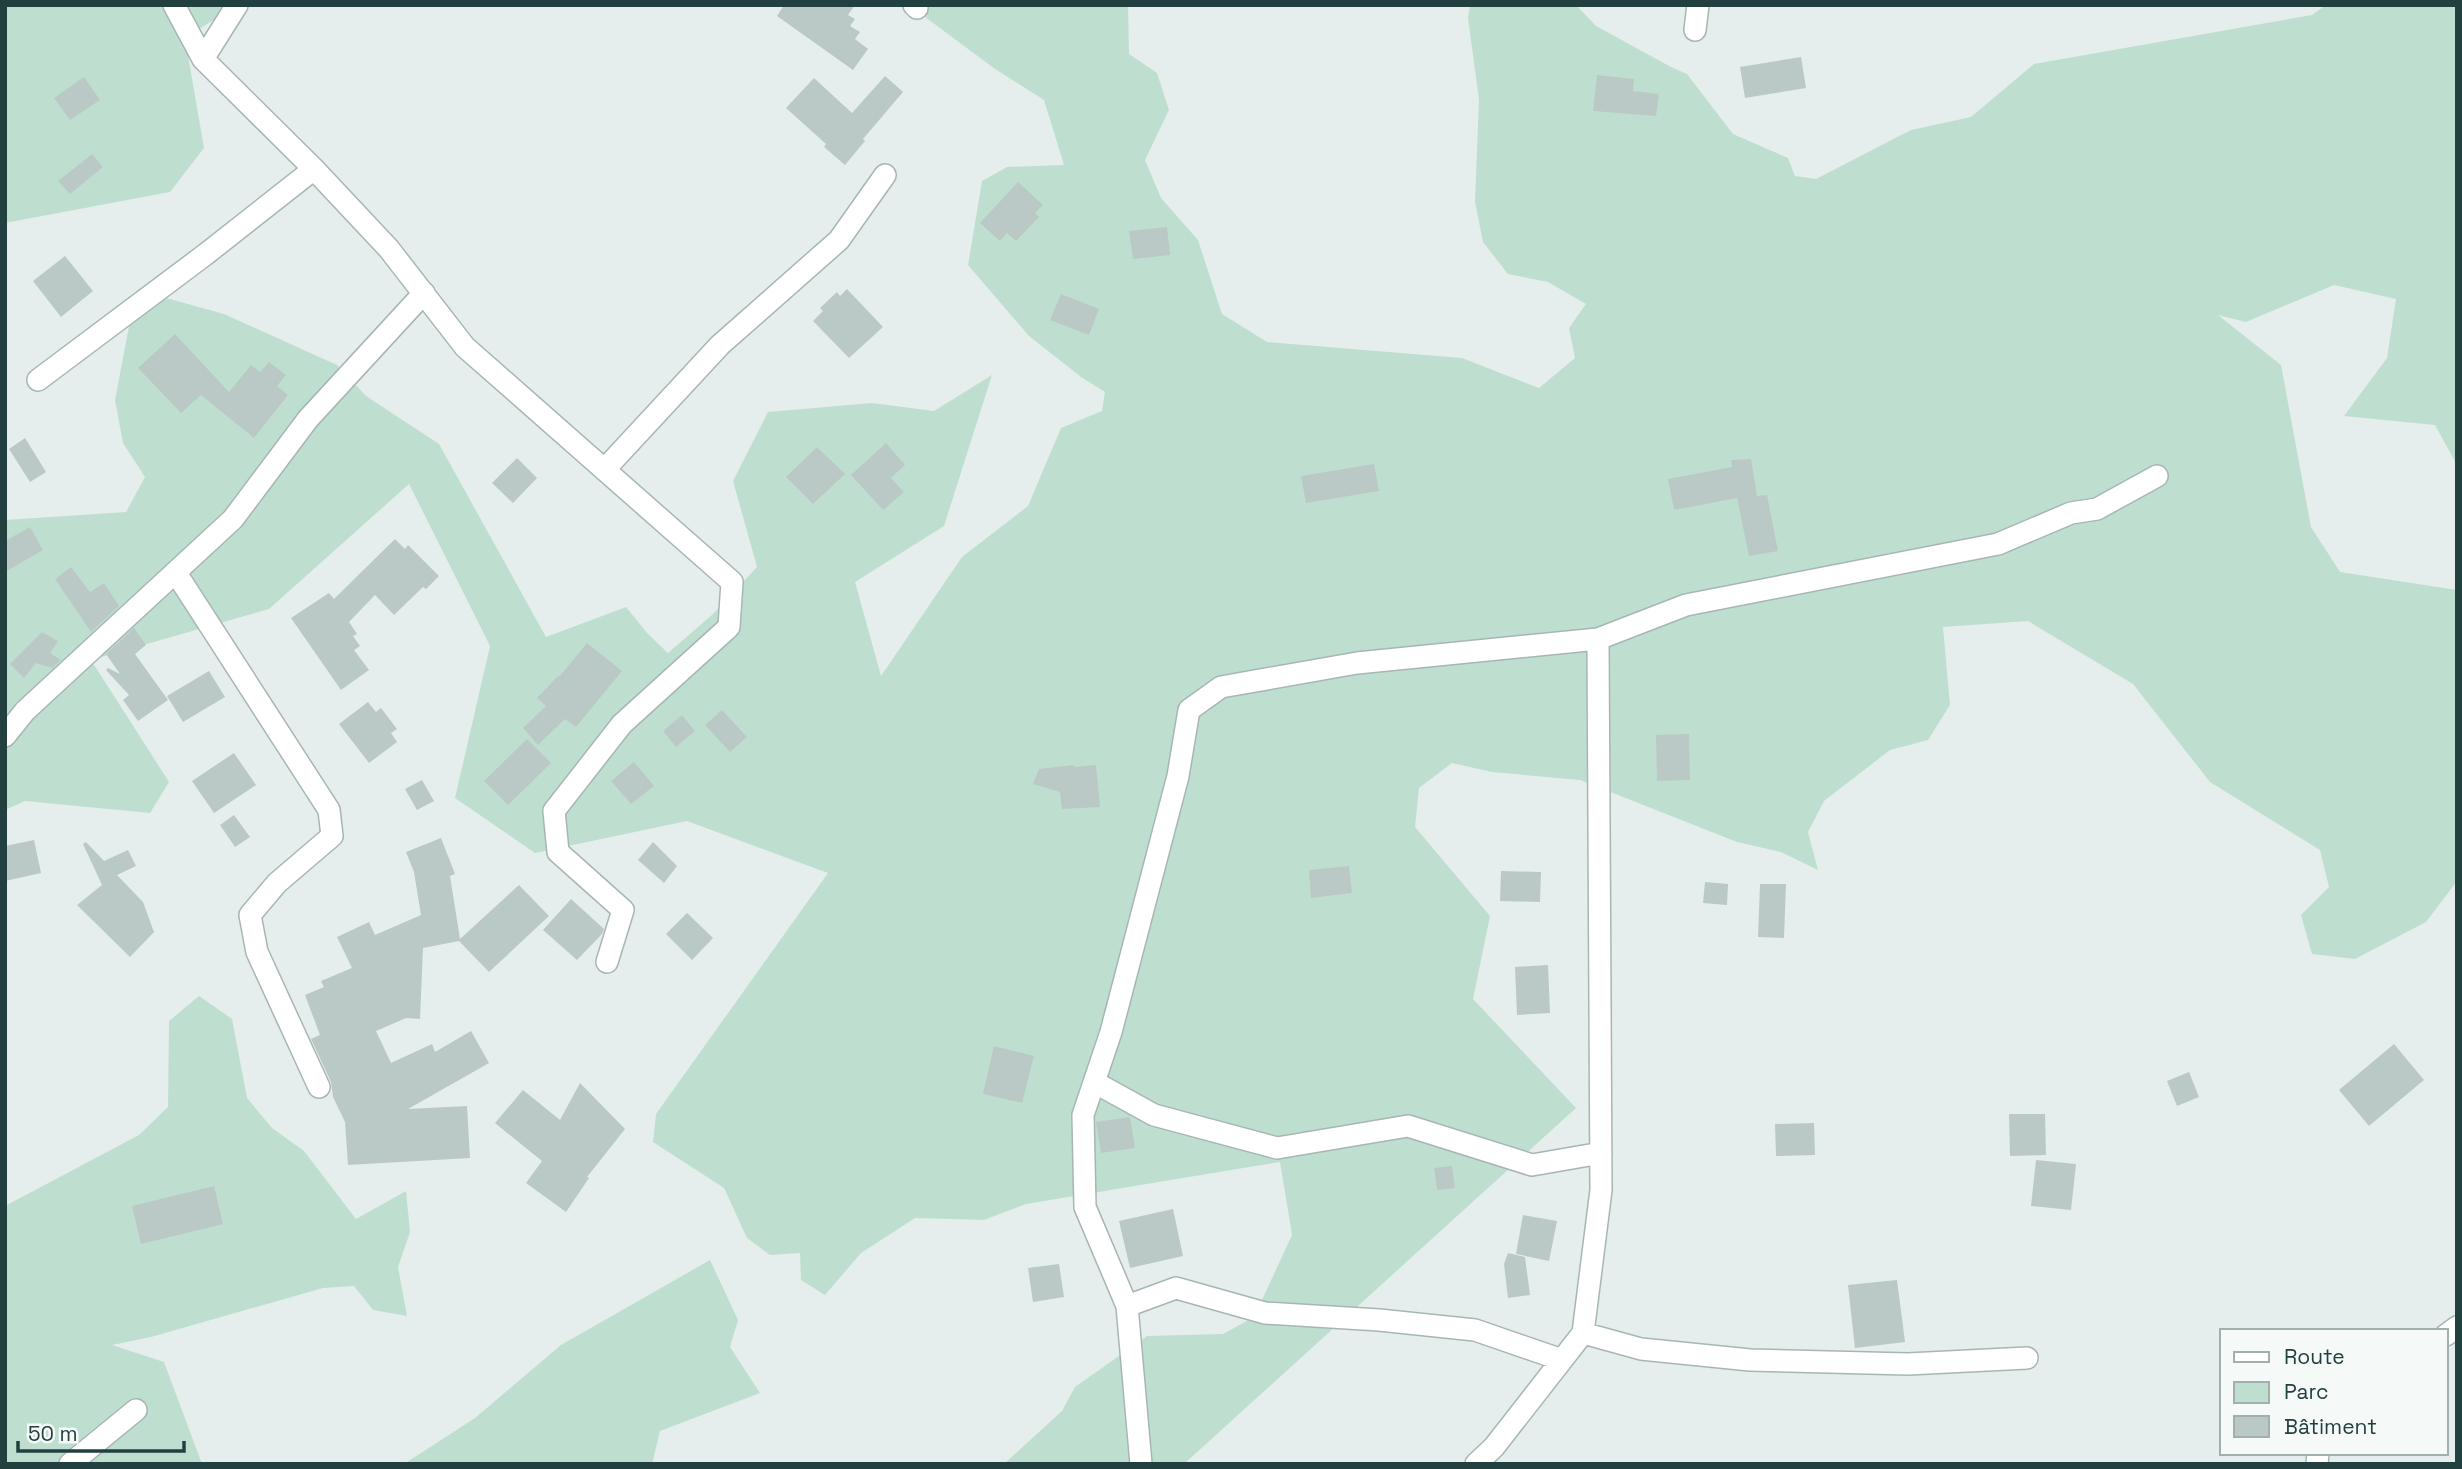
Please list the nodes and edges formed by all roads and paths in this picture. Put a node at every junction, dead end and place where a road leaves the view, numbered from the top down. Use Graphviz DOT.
graph roads {
  1 [pos="174,5"];
  2 [pos="237,5"];
  3 [pos="1698,5"];
  4 [pos="1695,30"];
  5 [pos="202,59"];
  6 [pos="314,169"];
  7 [pos="885,175"];
  8 [pos="424,293"];
  9 [pos="38,380"];
  10 [pos="605,469"];
  11 [pos="2157,476"];
  12 [pos="176,573"];
  13 [pos="1598,639"];
  14 [pos="5,736"];
  15 [pos="607,962"];
  16 [pos="1094,1082"];
  17 [pos="319,1087"];
  18 [pos="1601,1153"];
  19 [pos="1127,1306"];
  20 [pos="1583,1333"];
  21 [pos="2027,1359"];
  22 [pos="1562,1360"];
  23 [pos="136,1410"];
  24 [pos="70,1464"];
  25 [pos="1141,1464"];
  26 [pos="1476,1464"];
  1 -- 5 [label="street"];
  2 -- 5 [label="street"];
  3 -- 4 [label="street"];
  5 -- 6 [label="street"];
  6 -- 8 [label="street"];
  6 -- 9 [label="street"];
  7 -- 10 [label="street"];
  8 -- 10 [label="street"];
  8 -- 12 [label="street"];
  10 -- 15 [label="street"];
  11 -- 13 [label="street"];
  12 -- 14 [label="street"];
  12 -- 17 [label="street"];
  13 -- 16 [label="street"];
  13 -- 18 [label="street"];
  16 -- 18 [label="street"];
  16 -- 19 [label="street"];
  18 -- 20 [label="street"];
  19 -- 22 [label="street"];
  19 -- 25 [label="street"];
  20 -- 21 [label="street"];
  20 -- 22 [label="street"];
  22 -- 26 [label="street"];
  23 -- 24 [label="street"];
}
